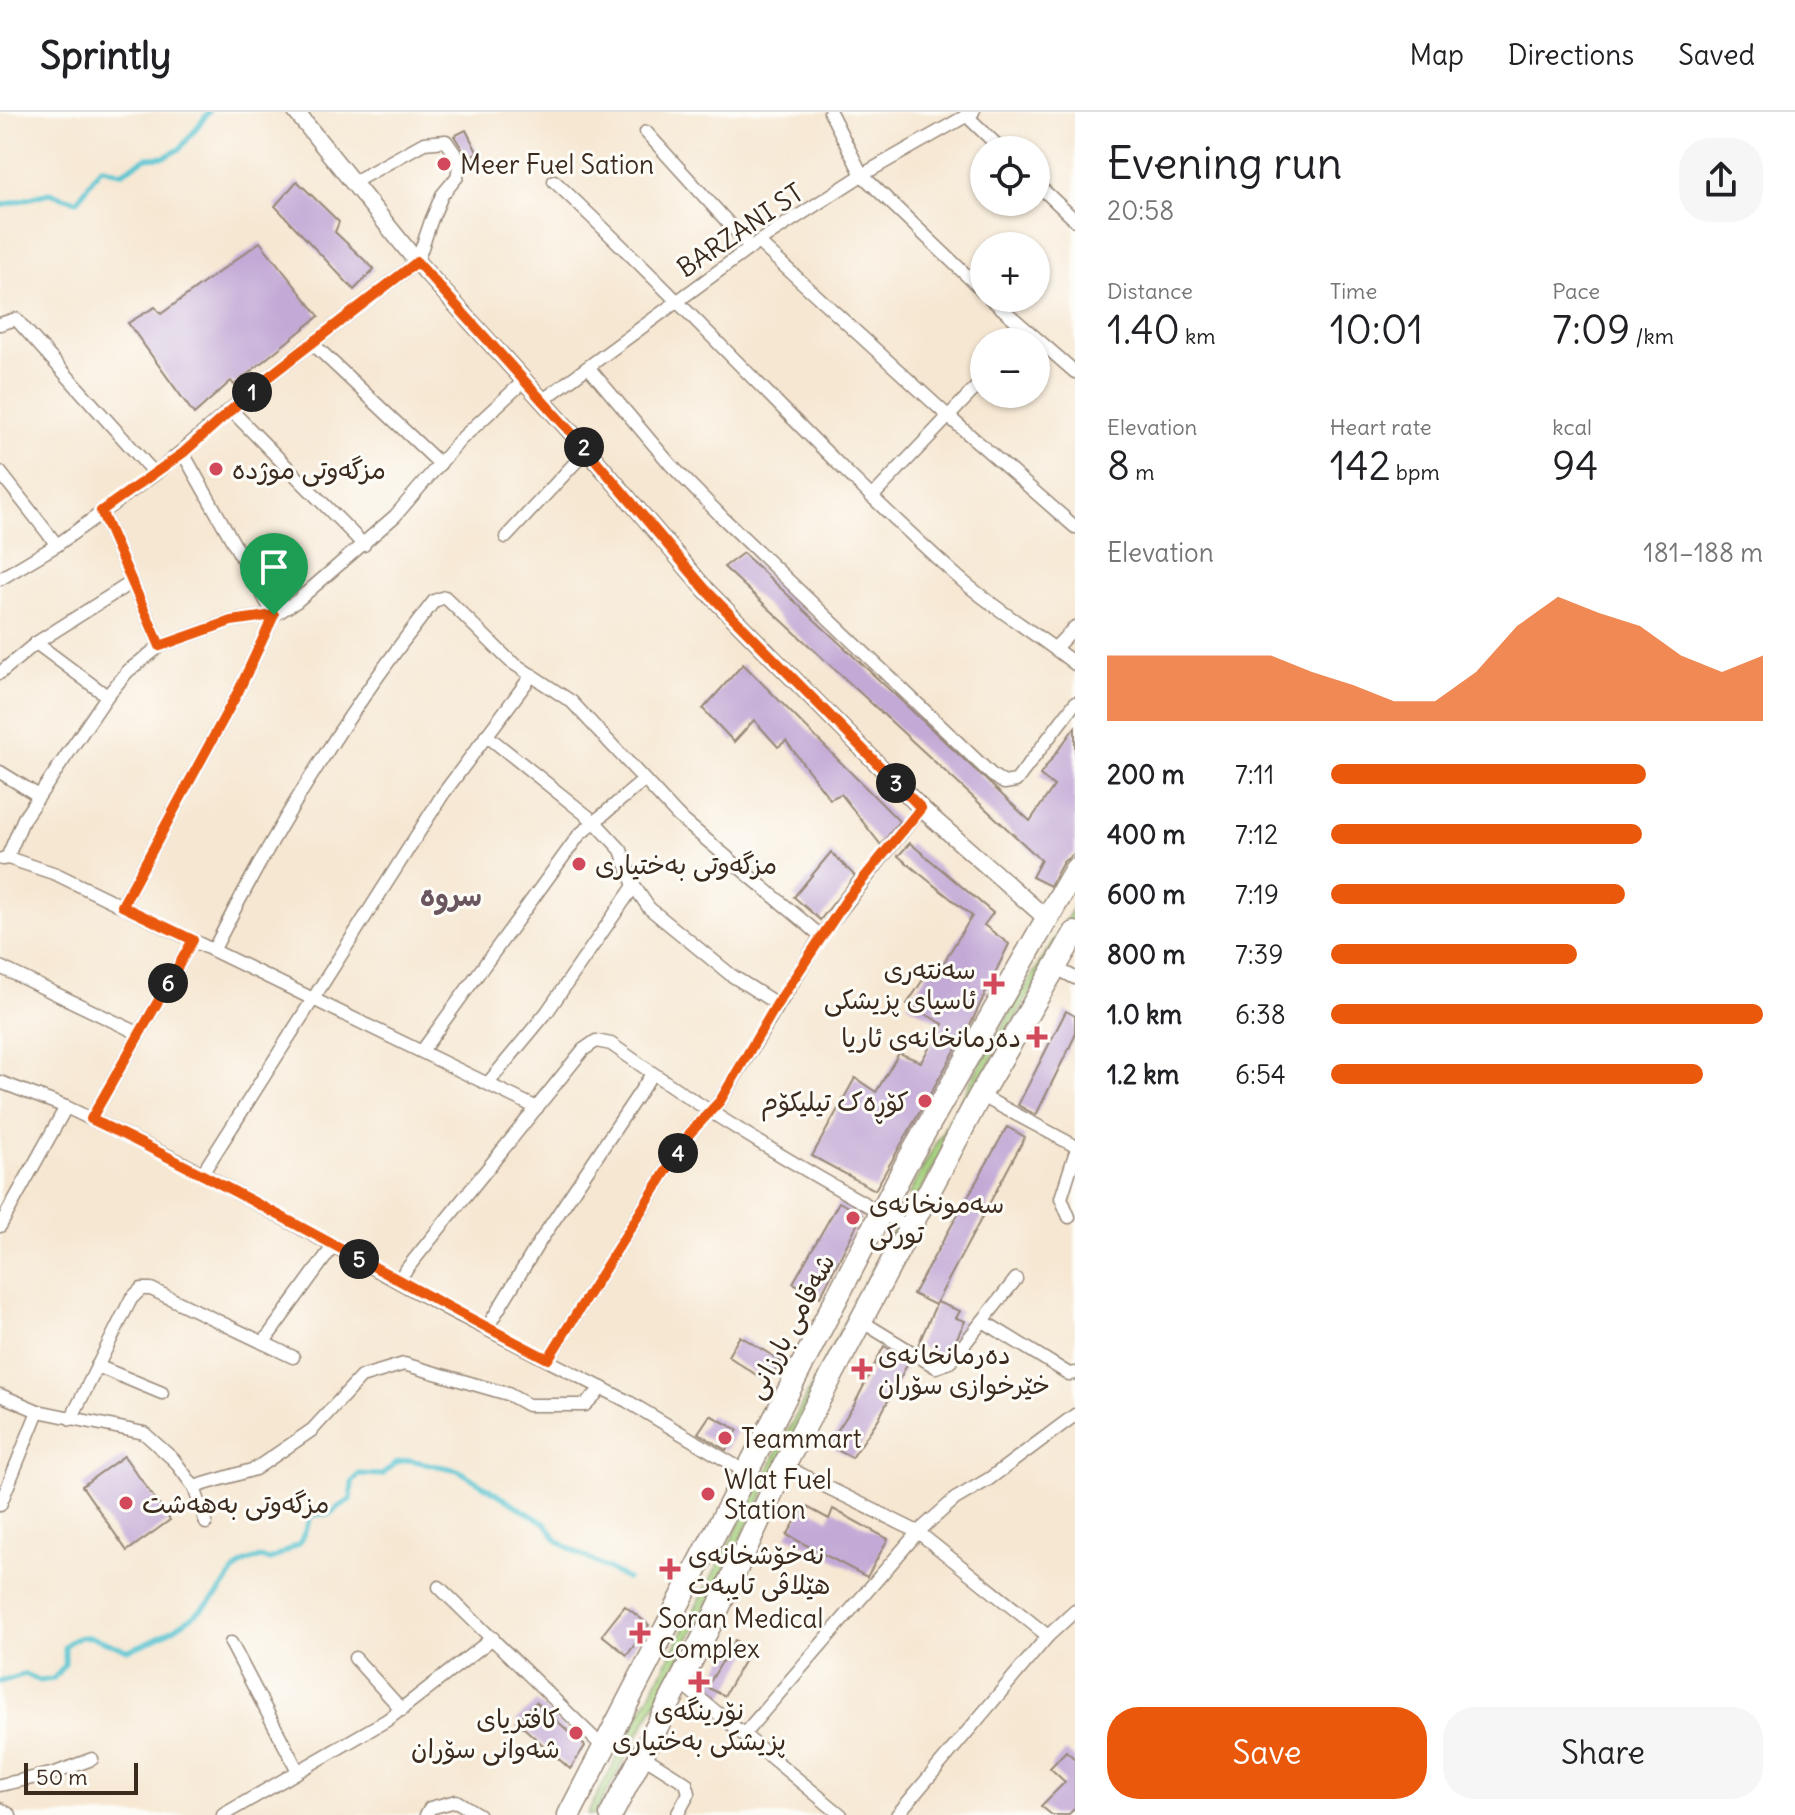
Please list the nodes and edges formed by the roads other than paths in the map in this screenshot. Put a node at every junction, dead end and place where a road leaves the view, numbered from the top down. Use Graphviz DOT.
graph roads {
  1 [pos="296,112"];
  2 [pos="830,112"];
  3 [pos="970,114"];
  4 [pos="646,132"];
  5 [pos="990,136"];
  6 [pos="862,175"];
  7 [pos="554,181"];
  8 [pos="352,183"];
  9 [pos="1050,196"];
  10 [pos="1075,220"];
  11 [pos="754,245"];
  12 [pos="417,262"];
  13 [pos="970,279"];
  14 [pos="675,300"];
  15 [pos="1006,312"];
  16 [pos="0,324"];
  17 [pos="1025,328"];
  18 [pos="312,343"];
  19 [pos="1050,350"];
  20 [pos="589,368"];
  21 [pos="1075,372"];
  22 [pos="525,380"];
  23 [pos="970,394"];
  24 [pos="543,400"];
  25 [pos="232,411"];
  26 [pos="949,417"];
  27 [pos="587,450"];
  28 [pos="183,453"];
  29 [pos="440,464"];
  30 [pos="0,472"];
  31 [pos="155,474"];
  32 [pos="872,497"];
  33 [pos="101,511"];
  34 [pos="1075,527"];
  35 [pos="506,537"];
  36 [pos="57,545"];
  37 [pos="364,545"];
  38 [pos="0,579"];
  39 [pos="132,582"];
  40 [pos="274,615"];
  41 [pos="1075,627"];
  42 [pos="36,643"];
  43 [pos="160,646"];
  44 [pos="1055,648"];
  45 [pos="1075,664"];
  46 [pos="0,673"];
  47 [pos="532,675"];
  48 [pos="107,696"];
  49 [pos="1075,703"];
  50 [pos="486,735"];
  51 [pos="0,772"];
  52 [pos="644,780"];
  53 [pos="39,796"];
  54 [pos="921,808"];
  55 [pos="595,822"];
  56 [pos="4,859"];
  57 [pos="1075,870"];
  58 [pos="634,886"];
  59 [pos="122,906"];
  60 [pos="1046,918"];
  61 [pos="1075,933"];
  62 [pos="821,936"];
  63 [pos="193,940"];
  64 [pos="214,949"];
  65 [pos="0,967"];
  66 [pos="1065,973"];
  67 [pos="310,1000"];
  68 [pos="777,1004"];
  69 [pos="138,1033"];
  70 [pos="422,1051"];
  71 [pos="652,1074"];
  72 [pos="489,1082"];
  73 [pos="2,1086"];
  74 [pos="980,1095"];
  75 [pos="66,1107"];
  76 [pos="537,1108"];
  77 [pos="708,1114"];
  78 [pos="91,1119"];
  79 [pos="1075,1146"];
  80 [pos="1075,1154"];
  81 [pos="202,1174"];
  82 [pos="880,1212"];
  83 [pos="1069,1217"];
  84 [pos="0,1226"];
  85 [pos="911,1229"];
  86 [pos="334,1245"];
  87 [pos="1016,1279"];
  88 [pos="397,1281"];
  89 [pos="861,1321"];
  90 [pos="983,1321"];
  91 [pos="487,1328"];
  92 [pos="263,1343"];
  93 [pos="293,1357"];
  94 [pos="548,1359"];
  95 [pos="97,1366"];
  96 [pos="1075,1373"];
  97 [pos="602,1388"];
  98 [pos="162,1393"];
  99 [pos="0,1395"];
  100 [pos="38,1411"];
  101 [pos="1075,1415"];
  102 [pos="71,1419"];
  103 [pos="784,1466"];
  104 [pos="744,1471"];
  105 [pos="194,1487"];
  106 [pos="0,1505"];
  107 [pos="206,1523"];
  108 [pos="918,1532"];
  109 [pos="439,1587"];
  110 [pos="1075,1611"];
  111 [pos="1048,1636"];
  112 [pos="493,1638"];
  113 [pos="231,1643"];
  114 [pos="355,1658"];
  115 [pos="681,1683"];
  116 [pos="402,1710"];
  117 [pos="744,1734"];
  118 [pos="604,1748"];
  119 [pos="643,1756"];
  120 [pos="92,1759"];
  121 [pos="298,1771"];
  122 [pos="0,1785"];
  123 [pos="0,1809"];
  124 [pos="243,1811"];
  125 [pos="10,1815"];
  126 [pos="223,1815"];
  127 [pos="426,1815"];
  128 [pos="479,1815"];
  129 [pos="569,1815"];
  130 [pos="611,1815"];
  131 [pos="677,1815"];
  132 [pos="841,1815"];
  133 [pos="897,1815"];
  1 -- 8 [label="street"];
  2 -- 6 [label="street"];
  3 -- 5 [label="street"];
  3 -- 6 [label="street, BARZANI ST"];
  4 -- 11 [label="street"];
  6 -- 11 [label="street, BARZANI ST"];
  6 -- 13 [label="street"];
  7 -- 14 [label="street"];
  8 -- 12 [label="street"];
  8 -- 12 [label="street"];
  9 -- 10 [label="street"];
  11 -- 14 [label="street, BARZANI ST"];
  11 -- 26 [label="street"];
  12 -- 18 [label="street"];
  12 -- 22 [label="street"];
  14 -- 20 [label="street, BARZANI ST"];
  14 -- 32 [label="street"];
  15 -- 17 [label="street"];
  16 -- 31 [label="street"];
  18 -- 25 [label="street"];
  18 -- 29 [label="street"];
  19 -- 21 [label="street"];
  20 -- 24 [label="street, BARZANI ST"];
  20 -- 49 [label="street"];
  22 -- 24 [label="street"];
  22 -- 29 [label="street"];
  23 -- 26 [label="street"];
  24 -- 27 [label="street"];
  25 -- 28 [label="street"];
  25 -- 37 [label="street"];
  26 -- 32 [label="street"];
  26 -- 34 [label="street"];
  27 -- 35 [label="street"];
  27 -- 54 [label="street"];
  28 -- 31 [label="street"];
  28 -- 40 [label="street"];
  29 -- 37 [label="street"];
  30 -- 36 [label="street"];
  31 -- 33 [label="street"];
  32 -- 44 [label="street"];
  33 -- 36 [label="street"];
  33 -- 39 [label="street"];
  36 -- 38 [label="street"];
  37 -- 40 [label="street"];
  39 -- 42 [label="street"];
  39 -- 43 [label="street"];
  40 -- 43 [label="street"];
  40 -- 59 [label="street"];
  41 -- 44 [label="street"];
  42 -- 46 [label="street"];
  42 -- 48 [label="street"];
  43 -- 48 [label="street"];
  44 -- 45 [label="street"];
  47 -- 50 [label="street"];
  47 -- 52 [label="street"];
  47 -- 64 [label="street"];
  48 -- 53 [label="street"];
  50 -- 55 [label="street"];
  50 -- 67 [label="street"];
  51 -- 53 [label="street"];
  52 -- 55 [label="street"];
  52 -- 62 [label="street"];
  53 -- 56 [label="street"];
  54 -- 60 [label="street"];
  54 -- 62 [label="street"];
  55 -- 58 [label="street"];
  55 -- 70 [label="street"];
  56 -- 59 [label="street"];
  57 -- 60 [label="highway, شەقامی بارزانی"];
  58 -- 68 [label="street"];
  58 -- 72 [label="street"];
  59 -- 63 [label="street"];
  60 -- 82 [label="highway, شەقامی بارزانی"];
  61 -- 66 [label="highway"];
  62 -- 68 [label="street"];
  63 -- 64 [label="street"];
  63 -- 69 [label="street"];
  64 -- 67 [label="street"];
  65 -- 69 [label="street"];
  66 -- 74 [label="highway"];
  67 -- 70 [label="street"];
  67 -- 81 [label="street"];
  68 -- 77 [label="street"];
  69 -- 78 [label="street"];
  70 -- 72 [label="street"];
  71 -- 76 [label="street"];
  71 -- 77 [label="street"];
  71 -- 91 [label="street"];
  72 -- 76 [label="street"];
  73 -- 75 [label="street"];
  74 -- 79 [label="street"];
  74 -- 85 [label="highway"];
  75 -- 78 [label="street"];
  75 -- 84 [label="street"];
  76 -- 88 [label="street"];
  77 -- 82 [label="street"];
  77 -- 94 [label="street"];
  78 -- 81 [label="street"];
  80 -- 83 [label="street"];
  81 -- 86 [label="street"];
  82 -- 85 [label="street"];
  82 -- 104 [label="highway, شەقامی بارزانی"];
  85 -- 89 [label="highway"];
  86 -- 88 [label="street"];
  86 -- 92 [label="street"];
  87 -- 90 [label="street"];
  88 -- 91 [label="street"];
  89 -- 90 [label="street"];
  89 -- 103 [label="highway"];
  90 -- 96 [label="street"];
  91 -- 94 [label="street"];
  92 -- 93 [label="street"];
  92 -- 95 [label="street"];
  94 -- 97 [label="street"];
  95 -- 98 [label="street"];
  95 -- 102 [label="street"];
  97 -- 104 [label="street"];
  97 -- 105 [label="street"];
  99 -- 100 [label="street"];
  100 -- 102 [label="street"];
  100 -- 106 [label="street"];
  101 -- 108 [label="street"];
  102 -- 105 [label="street"];
  103 -- 108 [label="street"];
  103 -- 115 [label="highway"];
  104 -- 118 [label="highway, شەقامی بارزانی"];
  105 -- 107 [label="street"];
  108 -- 111 [label="street"];
  108 -- 117 [label="street"];
  109 -- 112 [label="street"];
  110 -- 111 [label="street"];
  111 -- 133 [label="street"];
  112 -- 116 [label="street"];
  112 -- 118 [label="street"];
  113 -- 121 [label="street"];
  114 -- 116 [label="street"];
  115 -- 117 [label="street"];
  115 -- 119 [label="highway"];
  116 -- 121 [label="street"];
  117 -- 132 [label="street"];
  118 -- 129 [label="highway, شەقامی بارزانی"];
  119 -- 130 [label="highway"];
  119 -- 131 [label="street"];
  120 -- 122 [label="street"];
  121 -- 124 [label="street"];
  123 -- 125 [label="street"];
  124 -- 126 [label="street"];
  127 -- 128 [label="street"];
}
